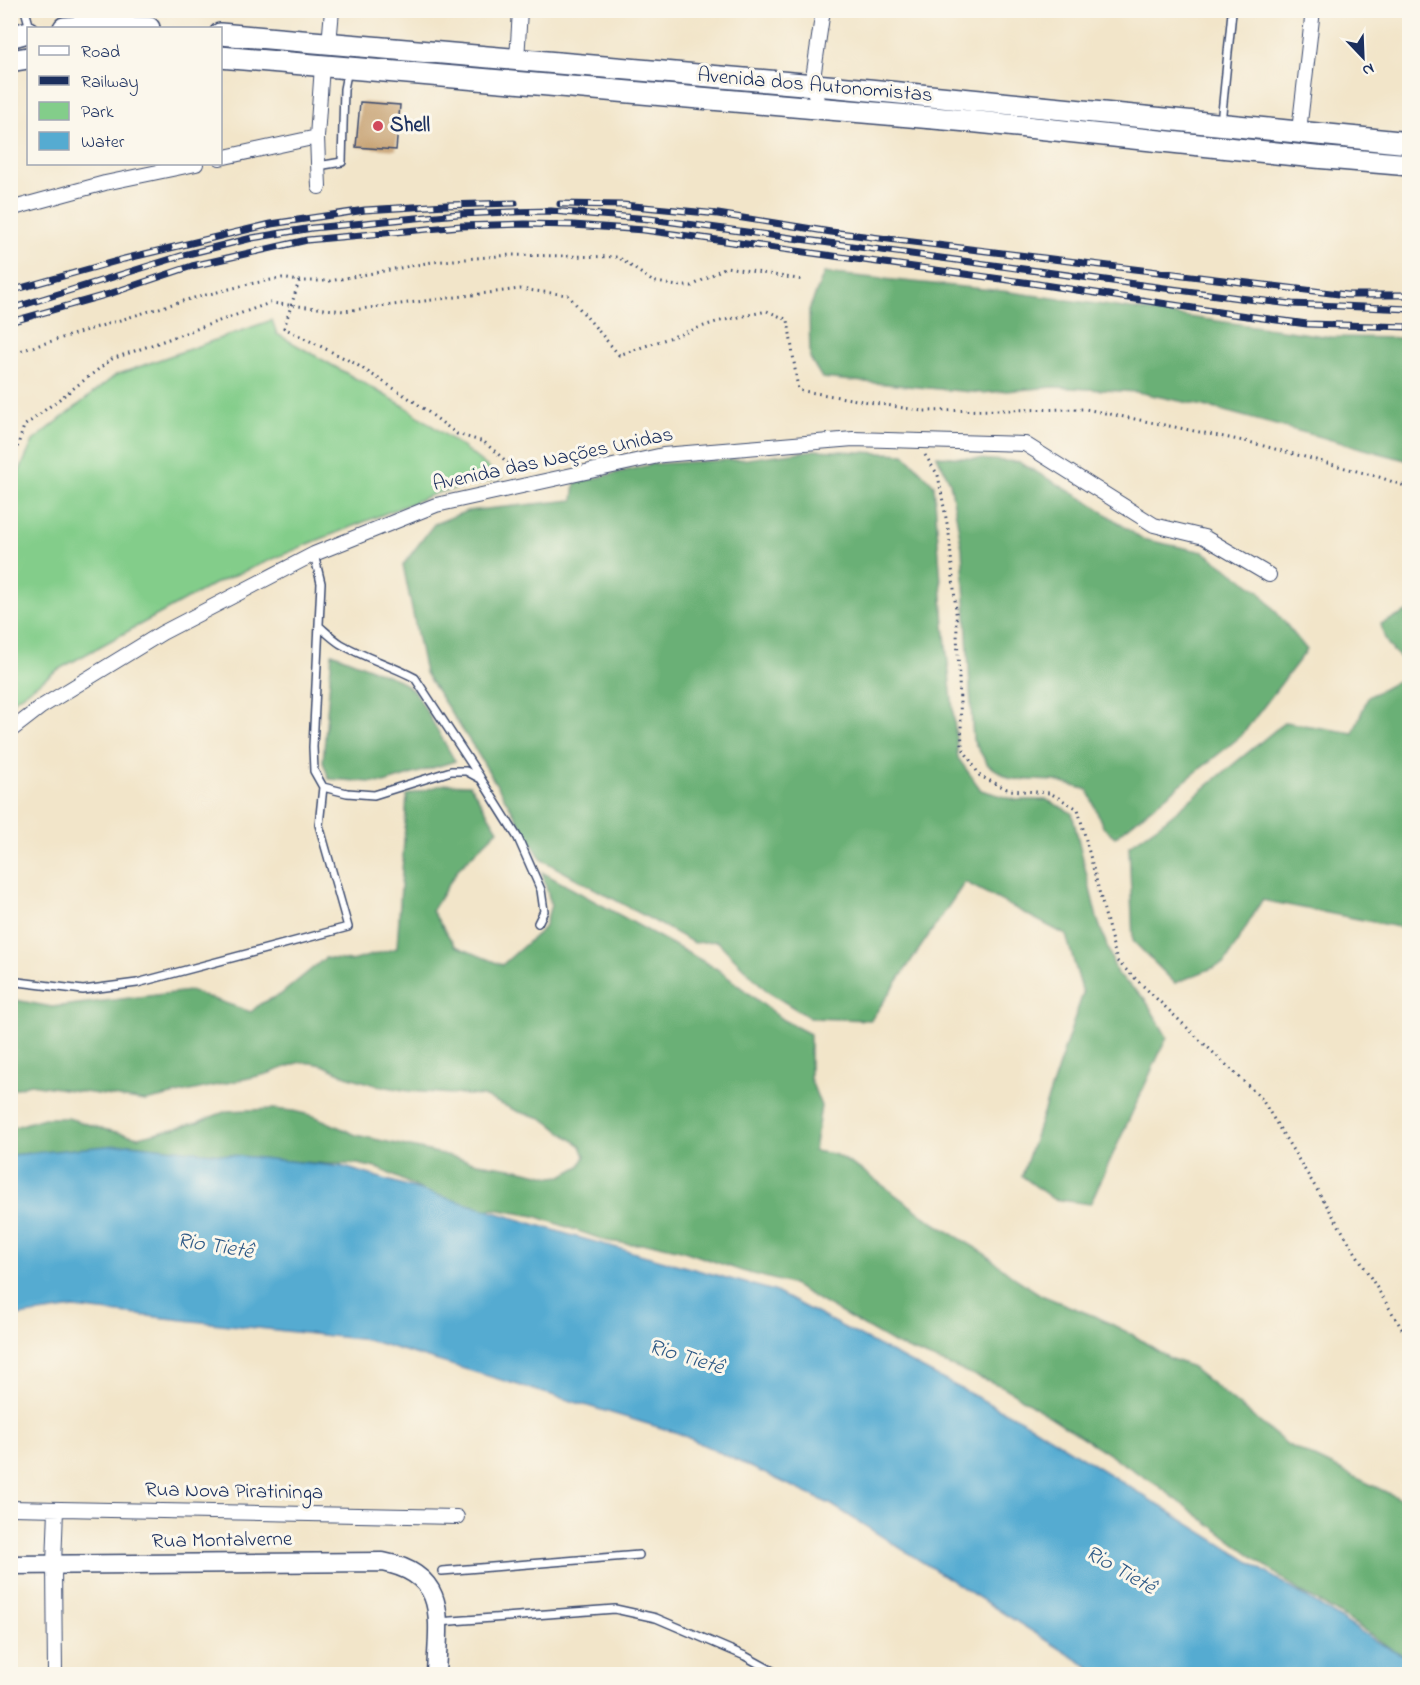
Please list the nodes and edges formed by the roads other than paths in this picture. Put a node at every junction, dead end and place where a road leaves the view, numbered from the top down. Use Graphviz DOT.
graph roads {
  1 [pos="26,10"];
  2 [pos="332,10"];
  3 [pos="520,10"];
  4 [pos="823,10"];
  5 [pos="1313,10"];
  6 [pos="1232,12"];
  7 [pos="28,27"];
  8 [pos="27,32"];
  9 [pos="222,34"];
  10 [pos="10,37"];
  11 [pos="329,44"];
  12 [pos="222,57"];
  13 [pos="27,58"];
  14 [pos="517,60"];
  15 [pos="10,61"];
  16 [pos="322,66"];
  17 [pos="348,69"];
  18 [pos="812,85"];
  19 [pos="820,109"];
  20 [pos="1221,123"];
  21 [pos="1299,130"];
  22 [pos="317,137"];
  23 [pos="1410,143"];
  24 [pos="1269,152"];
  25 [pos="222,158"];
  26 [pos="191,165"];
  27 [pos="1410,165"];
  28 [pos="318,166"];
  29 [pos="319,187"];
  30 [pos="10,209"];
  31 [pos="314,554"];
  32 [pos="1269,575"];
  33 [pos="319,626"];
  34 [pos="10,731"];
  35 [pos="481,779"];
  36 [pos="323,787"];
  37 [pos="538,923"];
  38 [pos="10,981"];
  39 [pos="10,1508"];
  40 [pos="56,1509"];
  41 [pos="457,1517"];
  42 [pos="639,1555"];
  43 [pos="10,1565"];
  44 [pos="54,1565"];
  45 [pos="442,1571"];
  46 [pos="438,1622"];
  47 [pos="55,1674"];
  48 [pos="436,1674"];
  49 [pos="777,1674"];
  1 -- 7 [label="lane"];
  2 -- 11 [label="street"];
  3 -- 14 [label="street"];
  4 -- 18 [label="street"];
  5 -- 21 [label="street"];
  6 -- 20 [label="lane"];
  8 -- 10 [label="main road"];
  9 -- 11 [label="main road, Avenida dos Autonomistas"];
  11 -- 14 [label="main road, Avenida dos Autonomistas"];
  12 -- 16 [label="main road, Avenida dos Autonomistas"];
  13 -- 15 [label="main road"];
  14 -- 18 [label="main road, Avenida dos Autonomistas"];
  16 -- 17 [label="main road, Avenida dos Autonomistas"];
  16 -- 22 [label="street"];
  17 -- 19 [label="main road, Avenida dos Autonomistas"];
  17 -- 28 [label="lane"];
  18 -- 19 [label="street"];
  18 -- 20 [label="main road, Avenida dos Autonomistas"];
  19 -- 24 [label="main road, Avenida dos Autonomistas"];
  20 -- 21 [label="main road, Avenida dos Autonomistas"];
  21 -- 23 [label="main road, Avenida dos Autonomistas"];
  21 -- 24 [label="main road"];
  22 -- 25 [label="street"];
  22 -- 28 [label="street"];
  24 -- 27 [label="main road, Avenida dos Autonomistas"];
  26 -- 30 [label="street"];
  28 -- 29 [label="street"];
  31 -- 32 [label="street, Avenida das Nações Unidas"];
  31 -- 33 [label="lane"];
  31 -- 34 [label="street, Avenida das Nações Unidas"];
  33 -- 35 [label="lane"];
  33 -- 36 [label="lane"];
  35 -- 36 [label="lane"];
  35 -- 37 [label="lane"];
  36 -- 38 [label="lane"];
  39 -- 40 [label="street, Rua Nova Piratininga"];
  40 -- 41 [label="street, Rua Nova Piratininga"];
  40 -- 44 [label="street"];
  42 -- 45 [label="lane"];
  43 -- 44 [label="main road, Rua Montalverne"];
  44 -- 46 [label="main road, Rua Montalverne"];
  44 -- 47 [label="street"];
  46 -- 48 [label="main road"];
  46 -- 49 [label="lane"];
}
